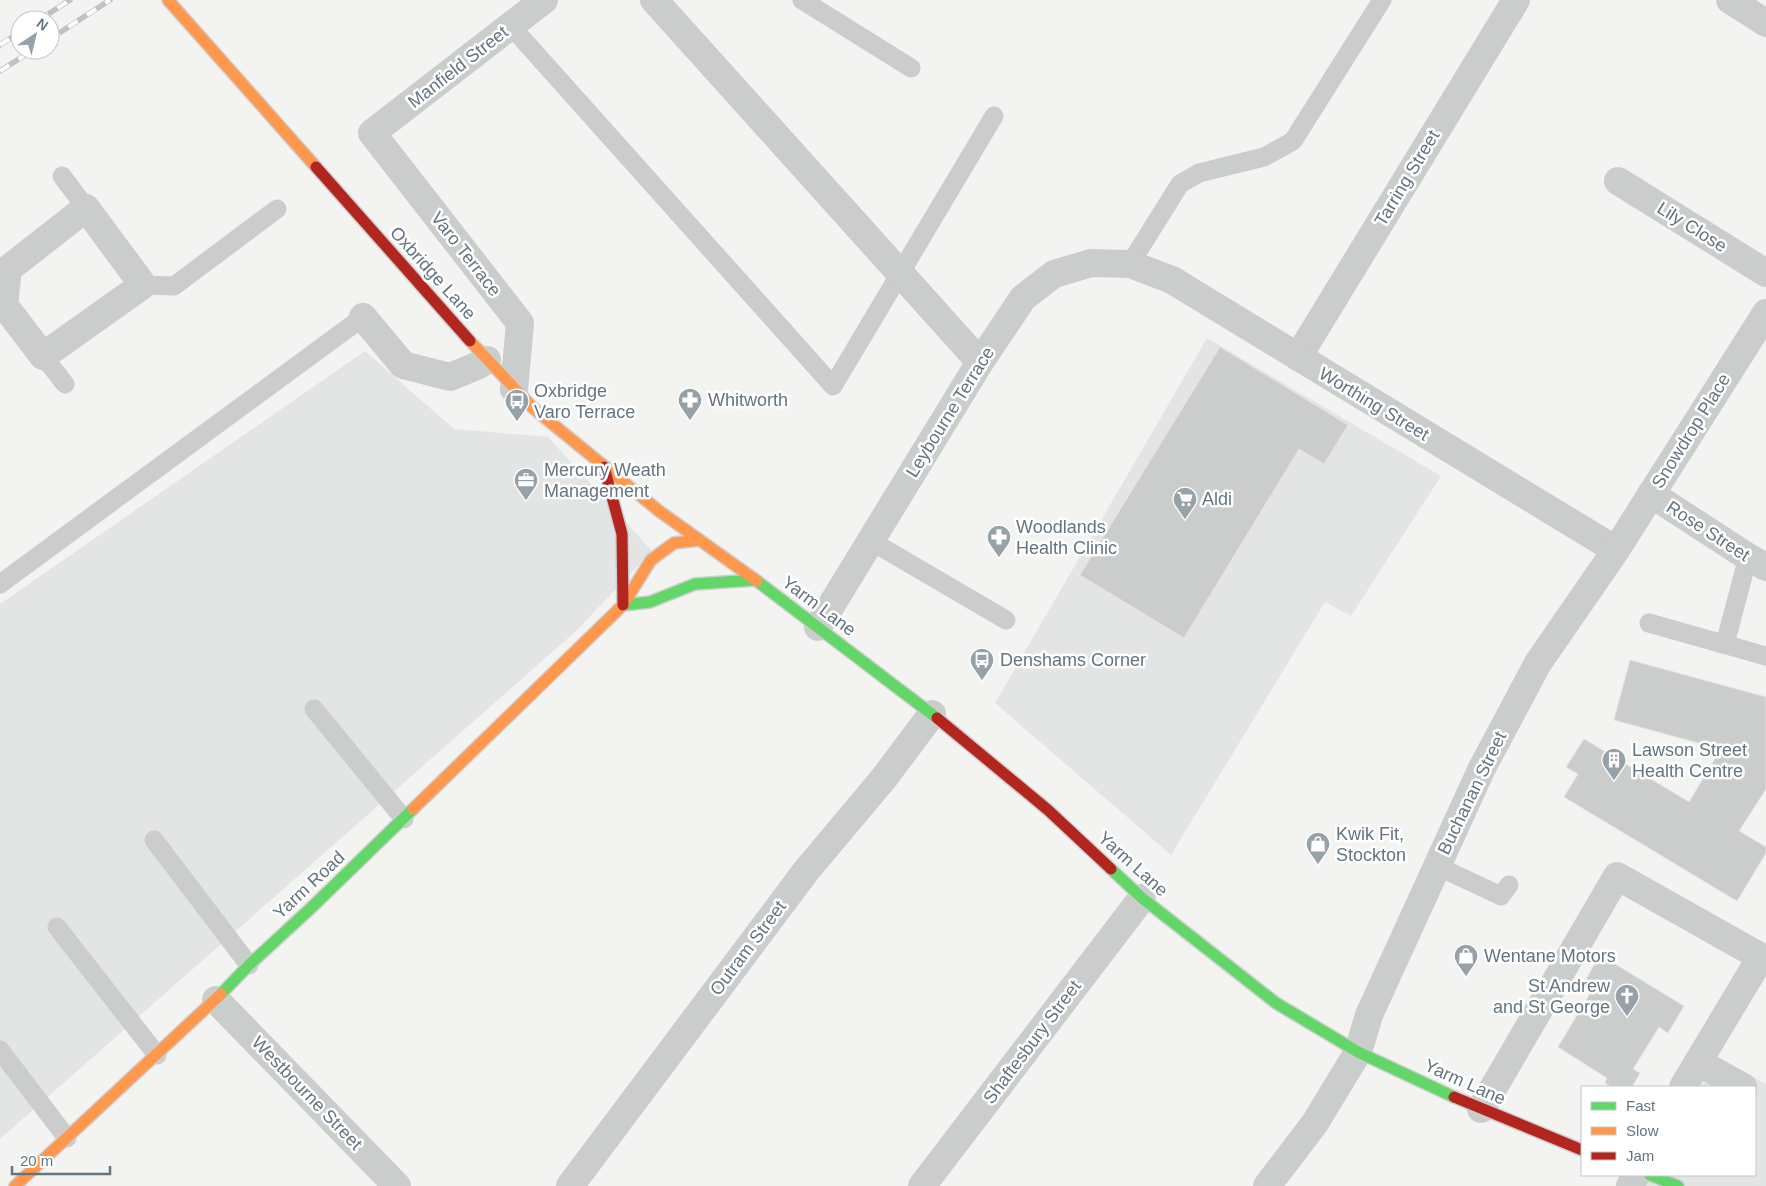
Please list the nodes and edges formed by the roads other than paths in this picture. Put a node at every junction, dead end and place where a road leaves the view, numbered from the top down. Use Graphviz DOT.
graph roads {
  1 [pos="168,0"];
  2 [pos="544,0"];
  3 [pos="802,0"];
  4 [pos="1382,0"];
  5 [pos="1516,0"];
  6 [pos="1733,1"];
  7 [pos="660,2"];
  8 [pos="1766,23"];
  9 [pos="511,26"];
  10 [pos="911,68"];
  11 [pos="994,116"];
  12 [pos="372,134"];
  13 [pos="62,176"];
  14 [pos="1618,181"];
  15 [pos="86,208"];
  16 [pos="277,209"];
  17 [pos="1130,264"];
  18 [pos="894,265"];
  19 [pos="1766,273"];
  20 [pos="143,284"];
  21 [pos="3,286"];
  22 [pos="1766,313"];
  23 [pos="362,317"];
  24 [pos="43,356"];
  25 [pos="1298,357"];
  26 [pos="487,360"];
  27 [pos="980,362"];
  28 [pos="65,384"];
  29 [pos="514,389"];
  30 [pos="604,467"];
  31 [pos="1651,494"];
  32 [pos="700,540"];
  33 [pos="871,541"];
  34 [pos="1616,550"];
  35 [pos="1757,562"];
  36 [pos="755,580"];
  37 [pos="0,584"];
  38 [pos="623,605"];
  39 [pos="1006,620"];
  40 [pos="1649,623"];
  41 [pos="818,627"];
  42 [pos="1726,644"];
  43 [pos="1766,656"];
  44 [pos="314,709"];
  45 [pos="932,714"];
  46 [pos="404,818"];
  47 [pos="154,840"];
  48 [pos="1437,866"];
  49 [pos="1509,885"];
  50 [pos="1142,898"];
  51 [pos="57,927"];
  52 [pos="1764,957"];
  53 [pos="249,965"];
  54 [pos="216,1000"];
  55 [pos="0,1050"];
  56 [pos="1358,1052"];
  57 [pos="157,1055"];
  58 [pos="1698,1062"];
  59 [pos="1684,1086"];
  60 [pos="1740,1086"];
  61 [pos="1480,1109"];
  62 [pos="67,1138"];
  63 [pos="1581,1150"];
  64 [pos="1653,1176"];
  65 [pos="15,1186"];
  66 [pos="397,1186"];
  67 [pos="570,1186"];
  68 [pos="922,1186"];
  69 [pos="1267,1186"];
  70 [pos="1678,1186"];
  1 -- 26 [label="street, Oxbridge Lane"];
  2 -- 9 [label="street, Manfield Street"];
  3 -- 10 [label="lane"];
  4 -- 17 [label="lane"];
  5 -- 25 [label="street, Tarring Street"];
  6 -- 8 [label="street"];
  7 -- 18 [label="street"];
  9 -- 12 [label="street, Manfield Street"];
  9 -- 18 [label="lane"];
  11 -- 18 [label="lane"];
  12 -- 29 [label="street, Varo Terrace"];
  13 -- 15 [label="lane"];
  14 -- 19 [label="street, Lily Close"];
  15 -- 20 [label="street"];
  15 -- 21 [label="street"];
  16 -- 20 [label="lane"];
  17 -- 25 [label="street, Worthing Street"];
  17 -- 27 [label="street, Leybourne Terrace"];
  18 -- 27 [label="street"];
  20 -- 24 [label="street"];
  21 -- 24 [label="street"];
  22 -- 31 [label="street, Snowdrop Place"];
  23 -- 26 [label="street"];
  23 -- 37 [label="lane"];
  24 -- 28 [label="lane"];
  25 -- 34 [label="street, Worthing Street"];
  26 -- 29 [label="street, Oxbridge Lane"];
  27 -- 33 [label="street, Leybourne Terrace"];
  29 -- 30 [label="street, Oxbridge Lane"];
  30 -- 32 [label="street, Oxbridge Lane"];
  30 -- 38 [label="street"];
  31 -- 34 [label="street, Snowdrop Place"];
  31 -- 35 [label="street, Rose Street"];
  32 -- 36 [label="street, Yarm Lane"];
  32 -- 38 [label="street, Yarm Road"];
  33 -- 39 [label="lane"];
  33 -- 41 [label="street, Leybourne Terrace"];
  34 -- 48 [label="street, Buchanan Street"];
  35 -- 42 [label="lane"];
  36 -- 38 [label="street"];
  36 -- 41 [label="street, Yarm Lane"];
  38 -- 46 [label="street, Yarm Road"];
  40 -- 42 [label="lane"];
  41 -- 45 [label="street, Yarm Lane"];
  42 -- 43 [label="lane"];
  44 -- 46 [label="lane"];
  45 -- 50 [label="street, Yarm Lane"];
  45 -- 67 [label="street, Outram Street"];
  46 -- 53 [label="street, Yarm Road"];
  47 -- 53 [label="lane"];
  48 -- 49 [label="lane"];
  48 -- 56 [label="street, Buchanan Street"];
  50 -- 56 [label="street, Yarm Lane"];
  50 -- 68 [label="street, Shaftesbury Street"];
  51 -- 57 [label="lane"];
  52 -- 58 [label="street"];
  52 -- 61 [label="street"];
  53 -- 54 [label="street, Yarm Road"];
  54 -- 57 [label="street, Yarm Road"];
  54 -- 66 [label="street, Westbourne Street"];
  55 -- 62 [label="lane"];
  56 -- 61 [label="street, Yarm Lane"];
  56 -- 69 [label="street, Buchanan Street"];
  57 -- 62 [label="street, Yarm Road"];
  58 -- 59 [label="street"];
  58 -- 60 [label="street"];
  61 -- 63 [label="street, Yarm Lane"];
  62 -- 65 [label="street, Yarm Road"];
  64 -- 70 [label="street"];
}
